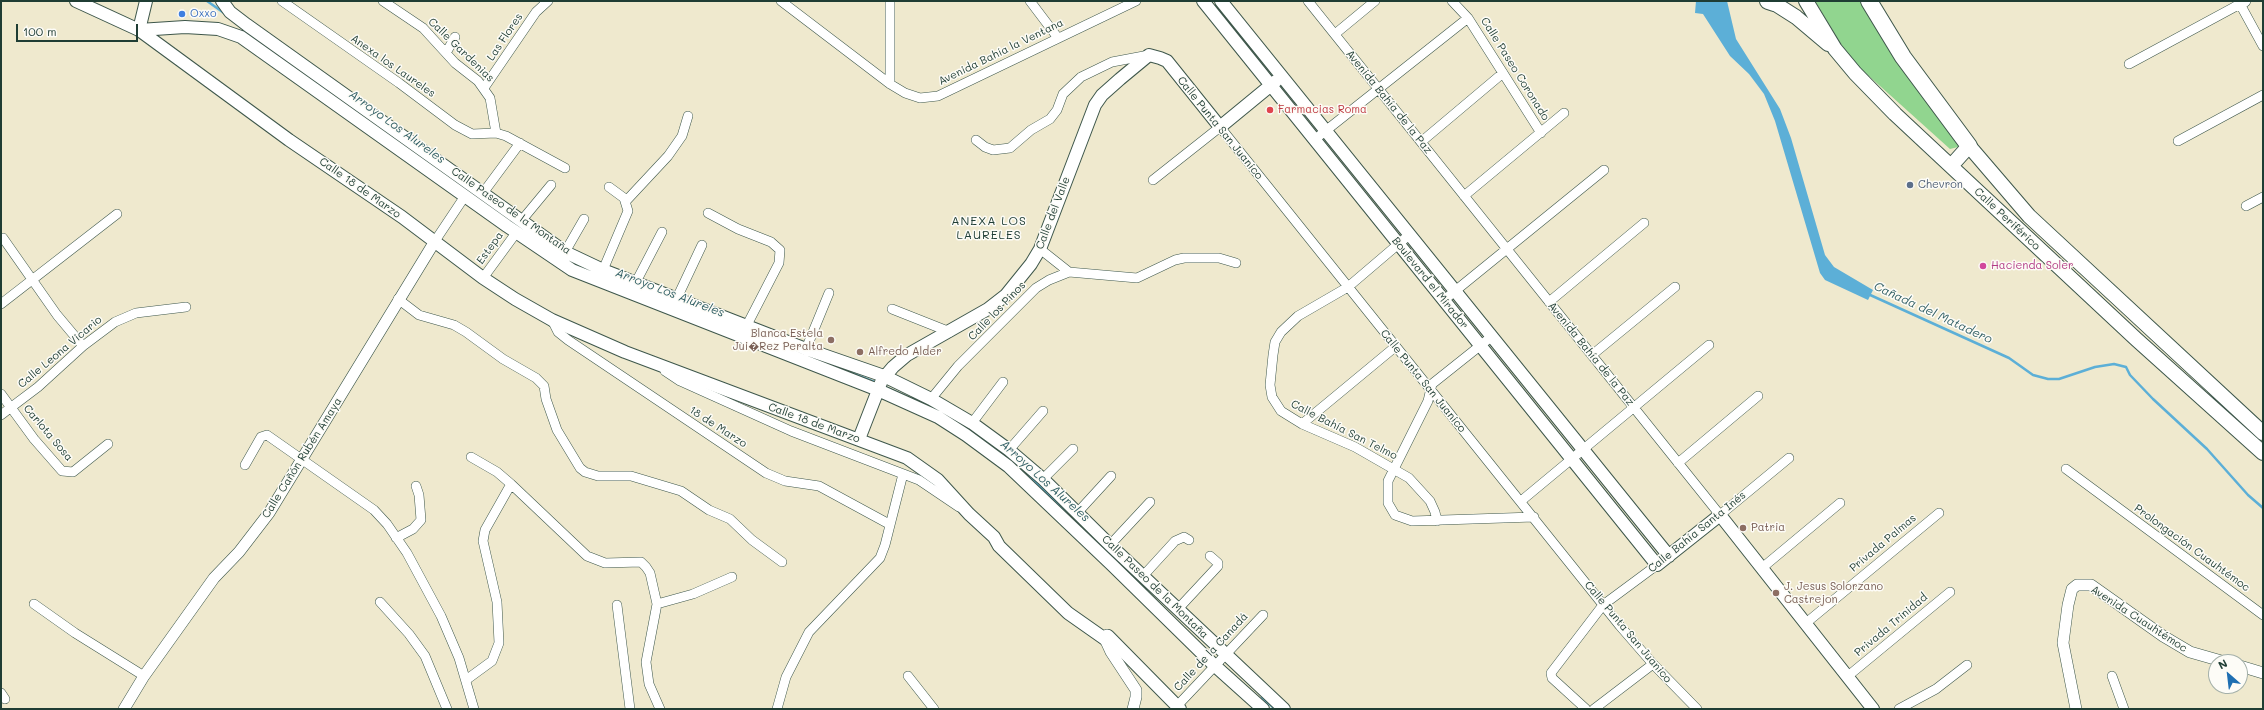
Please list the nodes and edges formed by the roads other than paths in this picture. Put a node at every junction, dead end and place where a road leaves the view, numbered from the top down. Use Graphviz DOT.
graph roads {
  1 [pos="76,1"];
  2 [pos="146,1"];
  3 [pos="222,1"];
  4 [pos="282,1"];
  5 [pos="383,1"];
  6 [pos="548,1"];
  7 [pos="781,1"];
  8 [pos="890,1"];
  9 [pos="1030,1"];
  10 [pos="1136,1"];
  11 [pos="1203,1"];
  12 [pos="1221,1"];
  13 [pos="1308,1"];
  14 [pos="1375,1"];
  15 [pos="1452,1"];
  16 [pos="1806,1"];
  17 [pos="1869,1"];
  18 [pos="1772,2"];
  19 [pos="2241,2"];
  20 [pos="1122,4"];
  21 [pos="1468,18"];
  22 [pos="139,30"];
  23 [pos="1335,34"];
  24 [pos="455,37"];
  25 [pos="1058,38"];
  26 [pos="2263,46"];
  27 [pos="1835,49"];
  28 [pos="446,53"];
  29 [pos="1149,55"];
  30 [pos="2129,64"];
  31 [pos="1503,73"];
  32 [pos="1282,77"];
  33 [pos="890,84"];
  34 [pos="1271,85"];
  35 [pos="484,88"];
  36 [pos="1379,89"];
  37 [pos="2263,95"];
  38 [pos="1564,113"];
  39 [pos="688,116"];
  40 [pos="1220,127"];
  41 [pos="1326,131"];
  42 [pos="1541,132"];
  43 [pos="496,134"];
  44 [pos="976,140"];
  45 [pos="1314,140"];
  46 [pos="2178,140"];
  47 [pos="1421,142"];
  48 [pos="520,143"];
  49 [pos="1969,146"];
  50 [pos="1951,166"];
  51 [pos="565,168"];
  52 [pos="1604,170"];
  53 [pos="1153,180"];
  54 [pos="551,185"];
  55 [pos="609,187"];
  56 [pos="483,193"];
  57 [pos="465,196"];
  58 [pos="1464,196"];
  59 [pos="2263,197"];
  60 [pos="626,200"];
  61 [pos="2246,206"];
  62 [pos="708,213"];
  63 [pos="117,214"];
  64 [pos="584,218"];
  65 [pos="522,220"];
  66 [pos="1644,223"];
  67 [pos="662,232"];
  68 [pos="516,233"];
  69 [pos="1409,234"];
  70 [pos="3,238"];
  71 [pos="435,241"];
  72 [pos="1398,244"];
  73 [pos="702,245"];
  74 [pos="1040,249"];
  75 [pos="1507,249"];
  76 [pos="565,252"];
  77 [pos="1236,263"];
  78 [pos="603,270"];
  79 [pos="1069,272"];
  80 [pos="483,278"];
  81 [pos="32,280"];
  82 [pos="636,282"];
  83 [pos="1348,287"];
  84 [pos="1675,287"];
  85 [pos="1455,291"];
  86 [pos="829,293"];
  87 [pos="677,298"];
  88 [pos="398,299"];
  89 [pos="1444,300"];
  90 [pos="1549,302"];
  91 [pos="1,304"];
  92 [pos="186,307"];
  93 [pos="892,309"];
  94 [pos="552,320"];
  95 [pos="747,325"];
  96 [pos="950,332"];
  97 [pos="1491,337"];
  98 [pos="1709,344"];
  99 [pos="83,346"];
  100 [pos="1480,346"];
  101 [pos="1395,347"];
  102 [pos="806,349"];
  103 [pos="1592,355"];
  104 [pos="652,361"];
  105 [pos="1003,382"];
  106 [pos="881,384"];
  107 [pos="1430,390"];
  108 [pos="1,394"];
  109 [pos="1758,396"];
  110 [pos="931,399"];
  111 [pos="1634,407"];
  112 [pos="10,408"];
  113 [pos="1043,411"];
  114 [pos="1,415"];
  115 [pos="972,423"];
  116 [pos="1302,424"];
  117 [pos="2263,433"];
  118 [pos="859,439"];
  119 [pos="108,444"];
  120 [pos="1583,449"];
  121 [pos="1009,450"];
  122 [pos="1073,450"];
  123 [pos="2263,453"];
  124 [pos="471,457"];
  125 [pos="1789,458"];
  126 [pos="1571,459"];
  127 [pos="301,460"];
  128 [pos="1678,463"];
  129 [pos="245,465"];
  130 [pos="1394,468"];
  131 [pos="2066,469"];
  132 [pos="903,474"];
  133 [pos="1111,476"];
  134 [pos="1044,479"];
  135 [pos="511,484"];
  136 [pos="416,486"];
  137 [pos="1521,501"];
  138 [pos="1150,502"];
  139 [pos="1840,503"];
  140 [pos="963,507"];
  141 [pos="1078,512"];
  142 [pos="1938,513"];
  143 [pos="1720,515"];
  144 [pos="1534,517"];
  145 [pos="1437,521"];
  146 [pos="889,524"];
  147 [pos="396,538"];
  148 [pos="1189,540"];
  149 [pos="1110,545"];
  150 [pos="1210,556"];
  151 [pos="1668,556"];
  152 [pos="782,562"];
  153 [pos="1656,565"];
  154 [pos="1762,568"];
  155 [pos="1143,576"];
  156 [pos="732,577"];
  157 [pos="1950,592"];
  158 [pos="380,602"];
  159 [pos="34,604"];
  160 [pos="657,604"];
  161 [pos="617,605"];
  162 [pos="1603,605"];
  163 [pos="1178,609"];
  164 [pos="1263,615"];
  165 [pos="2263,615"];
  166 [pos="1806,623"];
  167 [pos="1108,638"];
  168 [pos="2208,657"];
  169 [pos="1220,659"];
  170 [pos="1653,664"];
  171 [pos="1967,665"];
  172 [pos="2248,668"];
  173 [pos="2263,673"];
  174 [pos="144,676"];
  175 [pos="908,676"];
  176 [pos="1848,676"];
  177 [pos="2112,676"];
  178 [pos="466,680"];
  179 [pos="1179,708"];
  180 [pos="1693,708"];
  181 [pos="124,709"];
  182 [pos="447,709"];
  183 [pos="474,709"];
  184 [pos="630,709"];
  185 [pos="660,709"];
  186 [pos="777,709"];
  187 [pos="934,709"];
  188 [pos="1132,709"];
  189 [pos="1263,709"];
  190 [pos="1284,709"];
  191 [pos="1586,709"];
  192 [pos="1594,709"];
  193 [pos="1873,709"];
  194 [pos="1899,709"];
  195 [pos="2076,709"];
  196 [pos="2124,709"];
  1 -- 22 [label="main road, Calle 18 de Marzo"];
  2 -- 22 [label="main road"];
  3 -- 56 [label="main road, Calle Paseo de la Montaña"];
  4 -- 43 [label="street, Anexa los Laureles"];
  5 -- 28 [label="street, Calle Gardenias"];
  6 -- 35 [label="street, Las Flores"];
  7 -- 33 [label="street, Avenida Bahía la Ventana"];
  8 -- 33 [label="street"];
  9 -- 25 [label="street"];
  10 -- 20 [label="street, Avenida Bahía la Ventana"];
  11 -- 34 [label="main road, Boulevard el Mirador"];
  12 -- 32 [label="main road, Boulevard el Mirador"];
  13 -- 23 [label="street, Avenida Bahía de la Paz"];
  14 -- 23 [label="street"];
  15 -- 21 [label="street, Calle Paseo Coronado"];
  16 -- 27 [label="highway, Calle Periférico"];
  17 -- 49 [label="highway, Calle Periférico"];
  18 -- 27 [label="highway"];
  19 -- 26 [label="street"];
  19 -- 30 [label="street"];
  20 -- 25 [label="street, Avenida Bahía la Ventana"];
  21 -- 31 [label="street, Calle Paseo Coronado"];
  21 -- 36 [label="street"];
  22 -- 57 [label="main road, Calle Paseo de la Montaña"];
  22 -- 71 [label="main road, Calle 18 de Marzo"];
  23 -- 36 [label="street, Avenida Bahía de la Paz"];
  24 -- 28 [label="street"];
  25 -- 33 [label="street, Avenida Bahía la Ventana"];
  27 -- 50 [label="highway, Calle Periférico"];
  28 -- 35 [label="street, Calle Gardenias"];
  29 -- 40 [label="main road, Calle Punta San Juanico"];
  29 -- 44 [label="street"];
  29 -- 74 [label="main road, Calle del Valle"];
  31 -- 42 [label="street, Calle Paseo Coronado"];
  31 -- 47 [label="street"];
  32 -- 34 [label="main road"];
  32 -- 41 [label="main road, Boulevard el Mirador"];
  34 -- 40 [label="main road"];
  34 -- 45 [label="main road, Boulevard el Mirador"];
  35 -- 43 [label="street, Calle Gardenias"];
  36 -- 41 [label="street"];
  36 -- 47 [label="street, Avenida Bahía de la Paz"];
  37 -- 46 [label="street"];
  38 -- 42 [label="street"];
  39 -- 60 [label="street"];
  40 -- 53 [label="street"];
  40 -- 83 [label="street, Calle Punta San Juanico"];
  41 -- 45 [label="street"];
  41 -- 69 [label="main road, Boulevard el Mirador"];
  42 -- 58 [label="street"];
  43 -- 48 [label="street"];
  45 -- 72 [label="main road, Boulevard el Mirador"];
  47 -- 58 [label="street, Avenida Bahía de la Paz"];
  48 -- 51 [label="street"];
  48 -- 56 [label="street"];
  49 -- 50 [label="highway"];
  49 -- 117 [label="highway, Calle Periférico"];
  50 -- 123 [label="highway, Calle Periférico"];
  52 -- 75 [label="street"];
  54 -- 65 [label="street"];
  55 -- 60 [label="street"];
  56 -- 65 [label="main road, Calle Paseo de la Montaña"];
  57 -- 68 [label="main road, Calle Paseo de la Montaña"];
  57 -- 71 [label="street, Calle Cañón Rubén Amaya"];
  58 -- 75 [label="street, Avenida Bahía de la Paz"];
  59 -- 61 [label="street"];
  60 -- 78 [label="street"];
  62 -- 95 [label="street"];
  63 -- 81 [label="street"];
  64 -- 76 [label="street"];
  65 -- 76 [label="main road, Calle Paseo de la Montaña"];
  66 -- 90 [label="street"];
  67 -- 82 [label="street"];
  68 -- 80 [label="street, Estepa"];
  68 -- 106 [label="main road, Calle Paseo de la Montaña"];
  69 -- 72 [label="street, Calle Bahía San Telmo"];
  69 -- 85 [label="main road, Boulevard el Mirador"];
  70 -- 81 [label="street"];
  71 -- 80 [label="main road, Calle 18 de Marzo"];
  71 -- 88 [label="street, Calle Cañón Rubén Amaya"];
  72 -- 83 [label="street, Calle Bahía San Telmo"];
  72 -- 89 [label="main road, Boulevard el Mirador"];
  73 -- 87 [label="street"];
  74 -- 79 [label="street"];
  74 -- 96 [label="main road, Calle del Valle"];
  75 -- 85 [label="street"];
  75 -- 90 [label="street, Avenida Bahía de la Paz"];
  76 -- 78 [label="main road, Calle Paseo de la Montaña"];
  77 -- 79 [label="street"];
  78 -- 82 [label="main road, Calle Paseo de la Montaña"];
  79 -- 110 [label="street, Calle los Pinos"];
  80 -- 94 [label="main road, Calle 18 de Marzo"];
  81 -- 91 [label="street"];
  81 -- 99 [label="street"];
  82 -- 87 [label="main road, Calle Paseo de la Montaña"];
  83 -- 101 [label="street, Calle Punta San Juanico"];
  83 -- 116 [label="street, Calle Bahía San Telmo"];
  84 -- 103 [label="street"];
  85 -- 89 [label="street"];
  85 -- 97 [label="main road, Boulevard el Mirador"];
  86 -- 102 [label="street"];
  87 -- 95 [label="main road, Calle Paseo de la Montaña"];
  88 -- 127 [label="street, Calle Cañón Rubén Amaya"];
  88 -- 152 [label="street"];
  89 -- 100 [label="main road, Boulevard el Mirador"];
  90 -- 103 [label="street, Avenida Bahía de la Paz"];
  92 -- 99 [label="street, Calle Leona Vicario"];
  93 -- 96 [label="street"];
  94 -- 104 [label="main road, Calle 18 de Marzo"];
  94 -- 146 [label="street, 18 de Marzo"];
  95 -- 102 [label="main road, Calle Paseo de la Montaña"];
  96 -- 106 [label="main road, Calle del Valle"];
  97 -- 100 [label="street"];
  97 -- 120 [label="main road, Boulevard el Mirador"];
  98 -- 111 [label="street"];
  99 -- 112 [label="street, Calle Leona Vicario"];
  100 -- 107 [label="street"];
  100 -- 126 [label="main road, Boulevard el Mirador"];
  101 -- 107 [label="street, Calle Punta San Juanico"];
  101 -- 116 [label="street"];
  102 -- 106 [label="main road, Calle Paseo de la Montaña"];
  103 -- 111 [label="street, Avenida Bahía de la Paz"];
  104 -- 118 [label="main road, Calle 18 de Marzo"];
  104 -- 132 [label="street, Calle 18 de Marzo"];
  105 -- 115 [label="street"];
  106 -- 110 [label="main road, Calle Paseo de la Montaña"];
  106 -- 118 [label="main road, Calle del Valle"];
  106 -- 169 [label="main road, Calle Paseo de la Montaña"];
  107 -- 130 [label="street"];
  107 -- 137 [label="street, Calle Punta San Juanico"];
  108 -- 112 [label="street, Carlota Sosa"];
  109 -- 128 [label="street"];
  110 -- 115 [label="main road, Calle Paseo de la Montaña"];
  111 -- 120 [label="street"];
  111 -- 128 [label="street, Avenida Bahía de la Paz"];
  112 -- 114 [label="street, Calle Leona Vicario"];
  112 -- 119 [label="street, Carlota Sosa"];
  113 -- 121 [label="street"];
  115 -- 121 [label="main road, Calle Paseo de la Montaña"];
  116 -- 130 [label="street, Calle Bahía San Telmo"];
  118 -- 140 [label="main road, Calle 18 de Marzo"];
  120 -- 126 [label="street"];
  120 -- 151 [label="main road, Boulevard el Mirador"];
  121 -- 134 [label="main road, Calle Paseo de la Montaña"];
  122 -- 134 [label="street"];
  124 -- 135 [label="street"];
  125 -- 143 [label="street, Calle Bahía Santa Inés"];
  126 -- 137 [label="street"];
  126 -- 153 [label="main road, Boulevard el Mirador"];
  127 -- 129 [label="street"];
  127 -- 147 [label="street"];
  127 -- 174 [label="street, Calle Cañón Rubén Amaya"];
  128 -- 143 [label="street, Avenida Bahía de la Paz"];
  130 -- 145 [label="street, Calle Bahía San Telmo"];
  130 -- 145 [label="street"];
  131 -- 165 [label="street, Prolongación Cuauhtémoc"];
  132 -- 140 [label="street, Calle 18 de Marzo"];
  132 -- 146 [label="street"];
  133 -- 141 [label="street"];
  134 -- 141 [label="main road, Calle Paseo de la Montaña"];
  135 -- 160 [label="street"];
  135 -- 178 [label="street"];
  136 -- 147 [label="street"];
  137 -- 144 [label="street, Calle Punta San Juanico"];
  138 -- 149 [label="street"];
  139 -- 154 [label="street"];
  140 -- 167 [label="main road, Calle 18 de Marzo"];
  141 -- 149 [label="main road, Calle Paseo de la Montaña"];
  142 -- 166 [label="street, Privada Palmas"];
  143 -- 151 [label="main road, Calle Bahía Santa Inés"];
  143 -- 154 [label="main road, Avenida Bahía de la Paz"];
  144 -- 145 [label="street"];
  144 -- 162 [label="street, Calle Punta San Juanico"];
  146 -- 186 [label="street"];
  147 -- 178 [label="street"];
  148 -- 155 [label="street"];
  149 -- 155 [label="main road, Calle Paseo de la Montaña"];
  150 -- 163 [label="street"];
  151 -- 153 [label="main road, Calle Bahía Santa Inés"];
  153 -- 162 [label="street, Calle Bahía Santa Inés"];
  154 -- 166 [label="main road, Avenida Bahía de la Paz"];
  155 -- 163 [label="main road, Calle Paseo de la Montaña"];
  156 -- 160 [label="street"];
  157 -- 176 [label="street, Privada Trinidad"];
  158 -- 182 [label="street"];
  159 -- 174 [label="street"];
  160 -- 185 [label="street"];
  161 -- 184 [label="street"];
  162 -- 170 [label="street, Calle Punta San Juanico"];
  162 -- 191 [label="street, Calle Bahía Santa Inés"];
  163 -- 169 [label="main road, Calle Paseo de la Montaña"];
  164 -- 169 [label="street, Calle de la Canadá"];
  166 -- 176 [label="main road, Avenida Bahía de la Paz"];
  167 -- 179 [label="main road, Calle 18 de Marzo"];
  167 -- 188 [label="street"];
  168 -- 195 [label="street, Avenida Cuauhtémoc"];
  169 -- 179 [label="street, Calle de la Canadá"];
  169 -- 189 [label="main road"];
  169 -- 190 [label="main road, Calle Paseo de la Montaña"];
  170 -- 180 [label="street, Calle Punta San Juanico"];
  170 -- 192 [label="street"];
  171 -- 194 [label="street"];
  172 -- 173 [label="street"];
  174 -- 181 [label="street, Calle Cañón Rubén Amaya"];
  175 -- 187 [label="street"];
  176 -- 193 [label="main road, Avenida Bahía de la Paz"];
  177 -- 196 [label="street"];
  178 -- 183 [label="street"];
}
